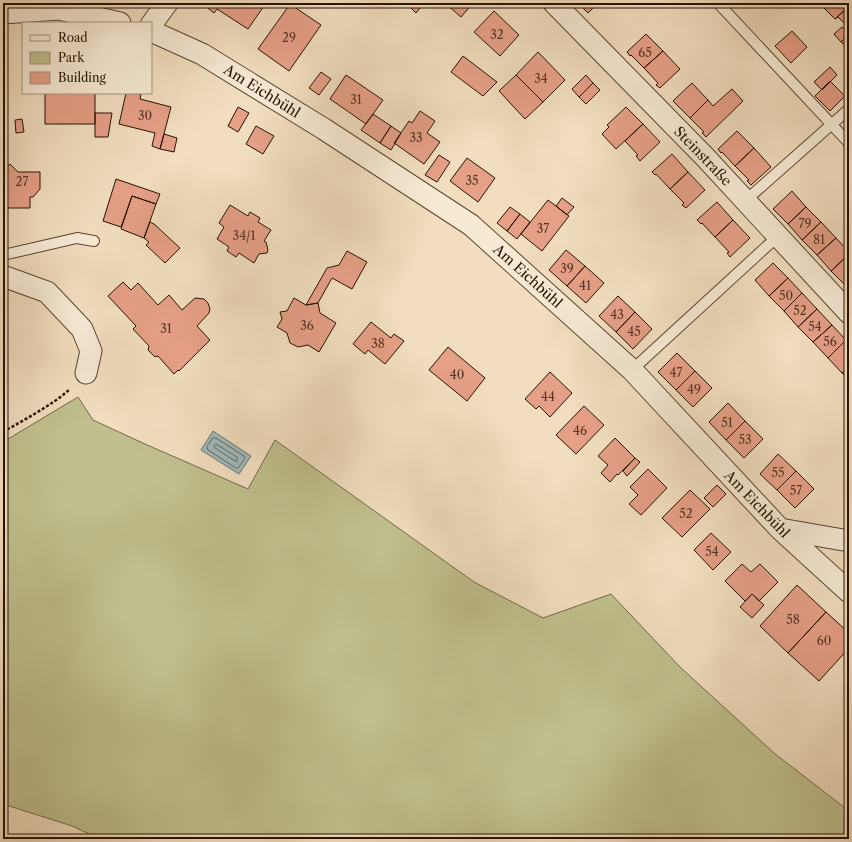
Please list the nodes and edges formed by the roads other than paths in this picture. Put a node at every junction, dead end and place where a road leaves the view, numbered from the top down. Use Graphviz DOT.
graph roads {
  1 [pos="167,3"];
  2 [pos="554,3"];
  3 [pos="718,3"];
  4 [pos="3,13"];
  5 [pos="116,22"];
  6 [pos="152,24"];
  7 [pos="152,31"];
  8 [pos="849,109"];
  9 [pos="832,124"];
  10 [pos="849,143"];
  11 [pos="745,201"];
  12 [pos="778,236"];
  13 [pos="94,241"];
  14 [pos="3,255"];
  15 [pos="3,276"];
  16 [pos="849,313"];
  17 [pos="632,370"];
  18 [pos="86,373"];
  19 [pos="780,529"];
  20 [pos="849,540"];
  21 [pos="849,592"];
  1 -- 6 [label="street"];
  2 -- 11 [label="street, Steinstraße"];
  3 -- 9 [label="lane"];
  4 -- 5 [label="street"];
  7 -- 17 [label="street, Am Eichbühl"];
  8 -- 9 [label="lane"];
  9 -- 10 [label="lane"];
  9 -- 11 [label="lane"];
  11 -- 12 [label="street, Steinstraße"];
  12 -- 16 [label="street, Steinstraße"];
  12 -- 17 [label="lane"];
  13 -- 14 [label="lane"];
  15 -- 18 [label="street"];
  17 -- 19 [label="street, Am Eichbühl"];
  19 -- 20 [label="street"];
  19 -- 21 [label="street, Am Eichbühl"];
}
